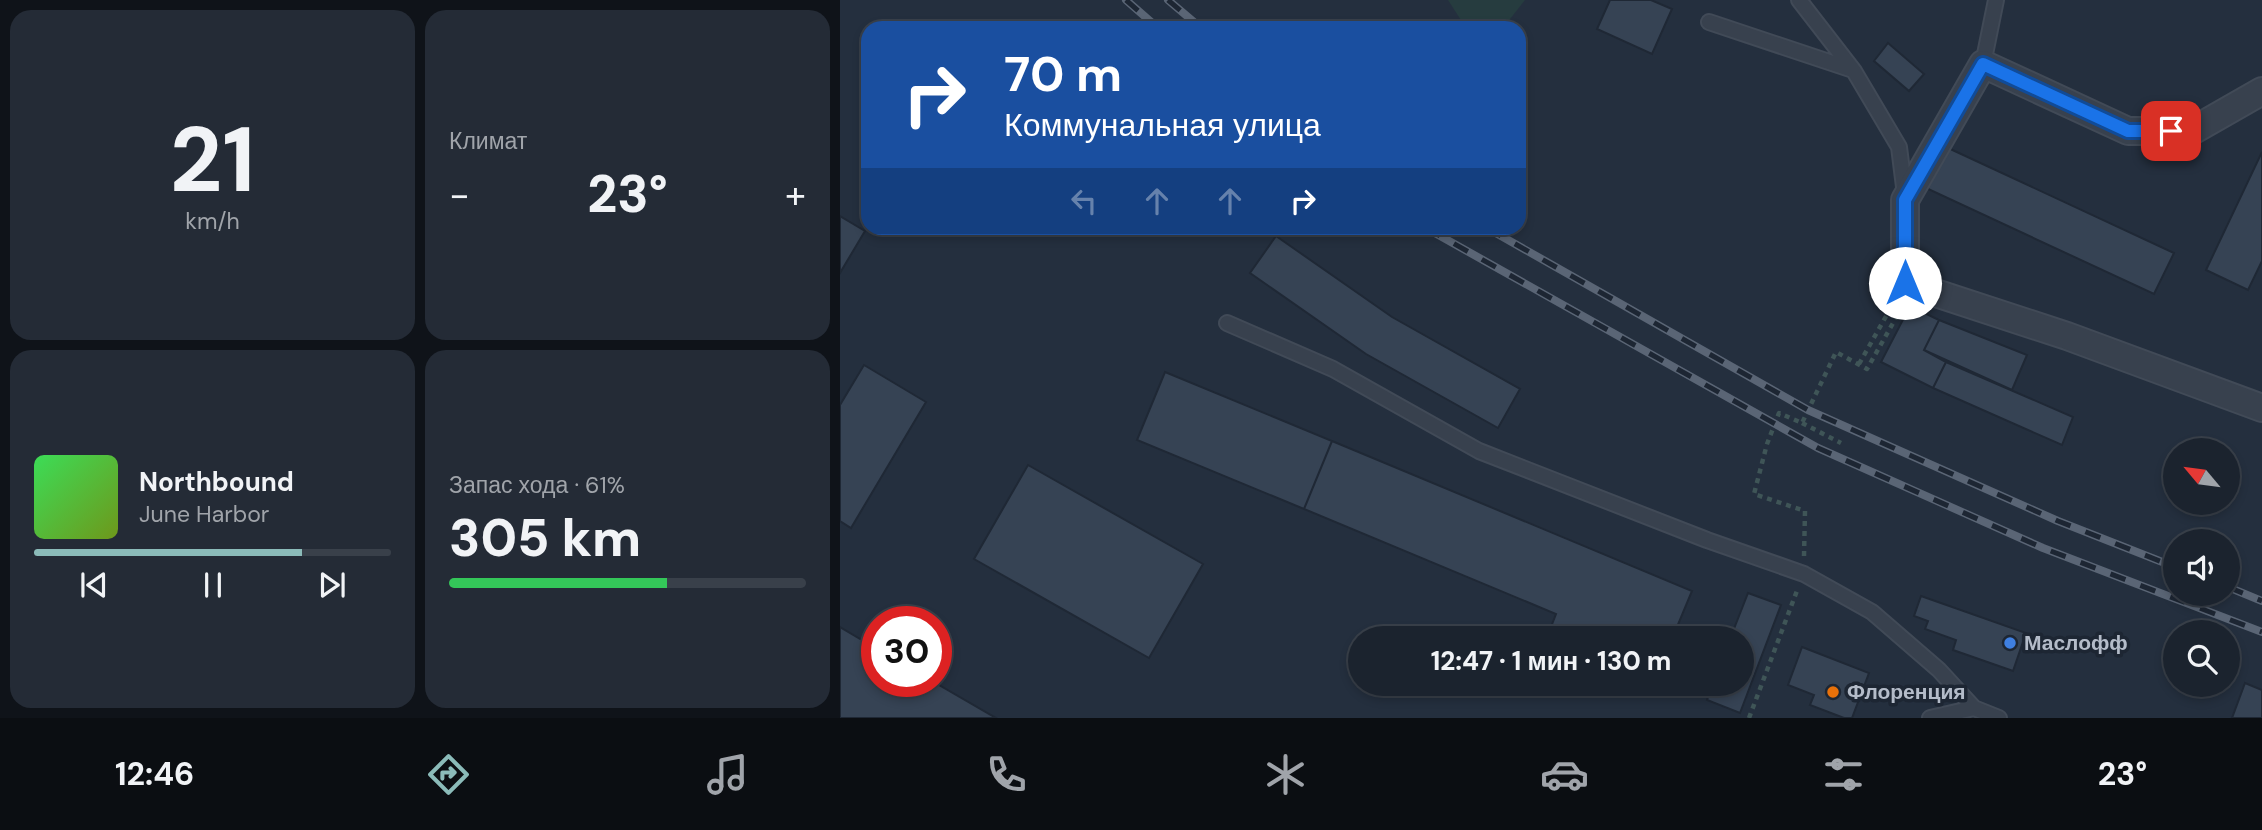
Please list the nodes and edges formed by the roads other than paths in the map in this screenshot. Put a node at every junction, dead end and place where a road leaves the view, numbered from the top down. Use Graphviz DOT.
graph roads {
  1 [pos="1799,0"];
  2 [pos="1996,0"];
  3 [pos="1709,22"];
  4 [pos="1983,64"];
  5 [pos="1854,71"];
  6 [pos="2262,91"];
  7 [pos="1905,200"];
  8 [pos="1227,323"];
  9 [pos="2262,408"];
  10 [pos="1974,708"];
  11 [pos="1930,718"];
  12 [pos="1999,718"];
  1 -- 5 [label="lane"];
  2 -- 4 [label="lane"];
  3 -- 5 [label="lane"];
  4 -- 6 [label="street"];
  4 -- 7 [label="street"];
  5 -- 7 [label="lane"];
  7 -- 9 [label="street"];
  8 -- 10 [label="lane"];
  10 -- 11 [label="lane"];
  10 -- 12 [label="lane"];
}
